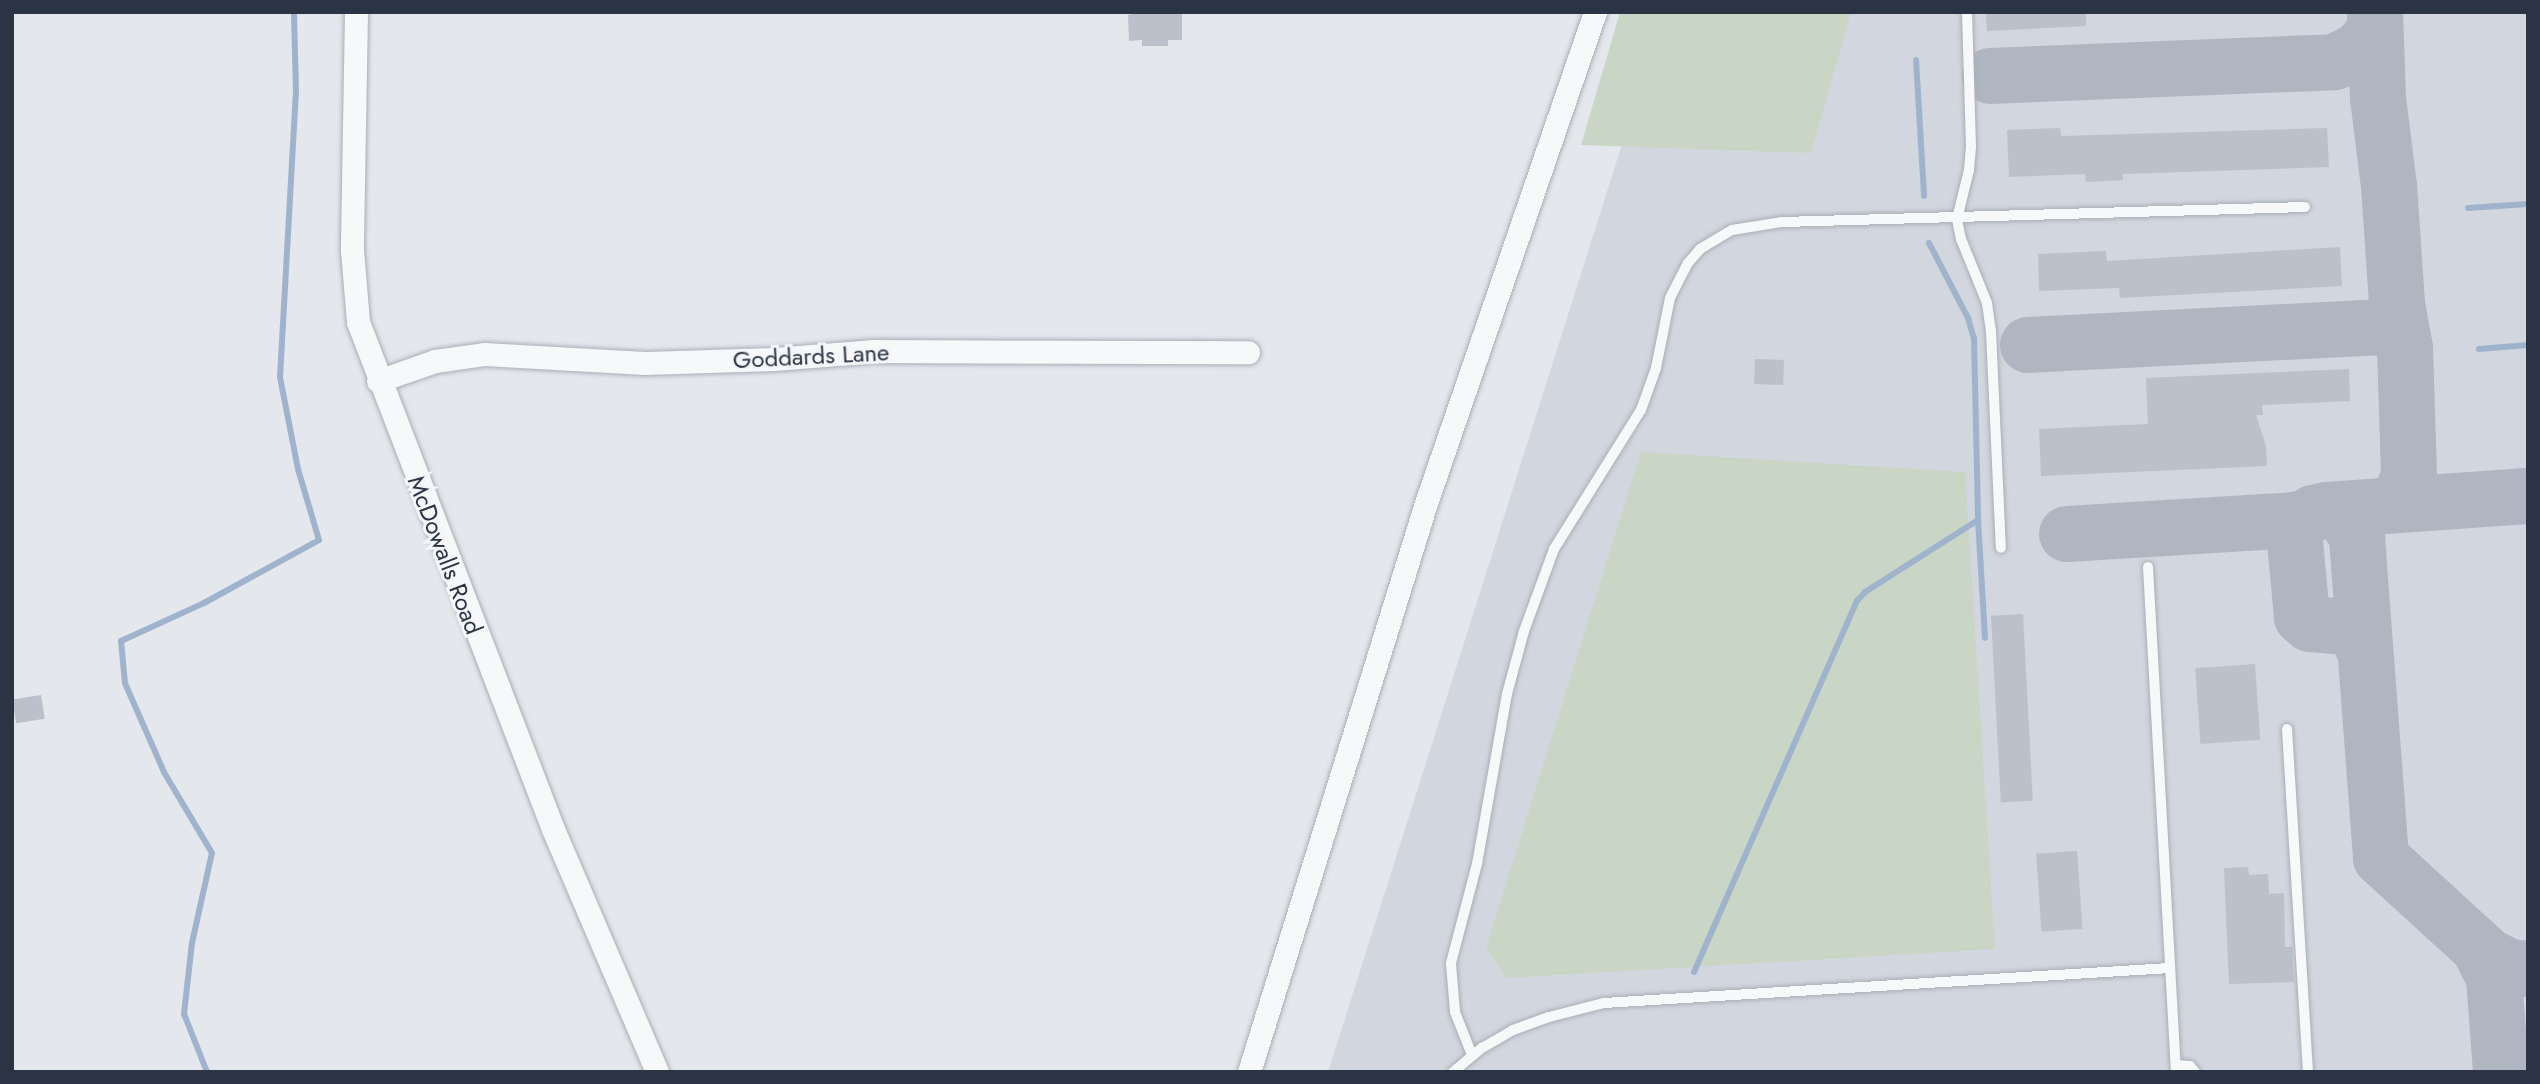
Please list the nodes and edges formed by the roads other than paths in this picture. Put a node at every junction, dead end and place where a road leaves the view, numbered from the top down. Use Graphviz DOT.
graph roads {
  1 [pos="356,12"];
  2 [pos="1594,12"];
  3 [pos="1967,12"];
  4 [pos="2305,207"];
  5 [pos="1957,219"];
  6 [pos="1248,352"];
  7 [pos="378,381"];
  8 [pos="2001,548"];
  9 [pos="2148,567"];
  10 [pos="2287,729"];
  11 [pos="2170,968"];
  12 [pos="1472,1055"];
  13 [pos="2176,1068"];
  14 [pos="657,1072"];
  15 [pos="1249,1072"];
  16 [pos="1453,1072"];
  17 [pos="2195,1072"];
  18 [pos="2308,1072"];
  1 -- 7 [label="street, McDowalls Road"];
  2 -- 15 [label="street"];
  3 -- 5 [label="lane"];
  4 -- 5 [label="lane"];
  5 -- 8 [label="lane"];
  5 -- 12 [label="lane"];
  6 -- 7 [label="street, Goddards Lane"];
  7 -- 14 [label="street, McDowalls Road"];
  9 -- 11 [label="lane"];
  10 -- 18 [label="lane"];
  11 -- 12 [label="lane"];
  11 -- 13 [label="lane"];
  12 -- 16 [label="lane"];
  13 -- 17 [label="lane"];
}
